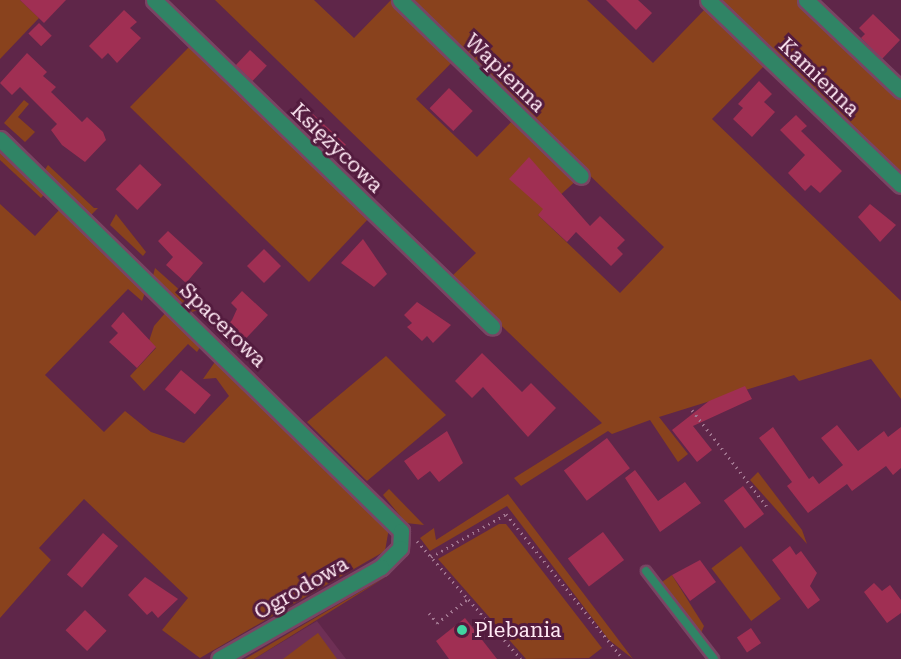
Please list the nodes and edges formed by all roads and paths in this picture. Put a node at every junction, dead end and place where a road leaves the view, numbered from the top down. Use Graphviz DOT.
graph roads {
  1 [pos="154,0"];
  2 [pos="400,0"];
  3 [pos="708,0"];
  4 [pos="807,0"];
  5 [pos="901,90"];
  6 [pos="0,139"];
  7 [pos="581,176"];
  8 [pos="901,185"];
  9 [pos="492,326"];
  10 [pos="692,410"];
  11 [pos="768,508"];
  12 [pos="414,536"];
  13 [pos="400,548"];
  14 [pos="431,557"];
  15 [pos="645,571"];
  16 [pos="468,599"];
  17 [pos="429,613"];
  18 [pos="219,659"];
  19 [pos="521,659"];
  20 [pos="623,659"];
  21 [pos="714,659"];
  1 -- 9 [label="street, Księżycowa"];
  2 -- 7 [label="street, Wapienna"];
  3 -- 8 [label="street, Kamienna"];
  4 -- 5 [label="street"];
  6 -- 13 [label="street, Spacerowa"];
  10 -- 11 [label="path"];
  12 -- 14 [label="path"];
  13 -- 18 [label="street, Ogrodowa"];
  14 -- 16 [label="path"];
  14 -- 20 [label="path"];
  15 -- 21 [label="lane"];
  16 -- 17 [label="path"];
  16 -- 19 [label="path"];
}
